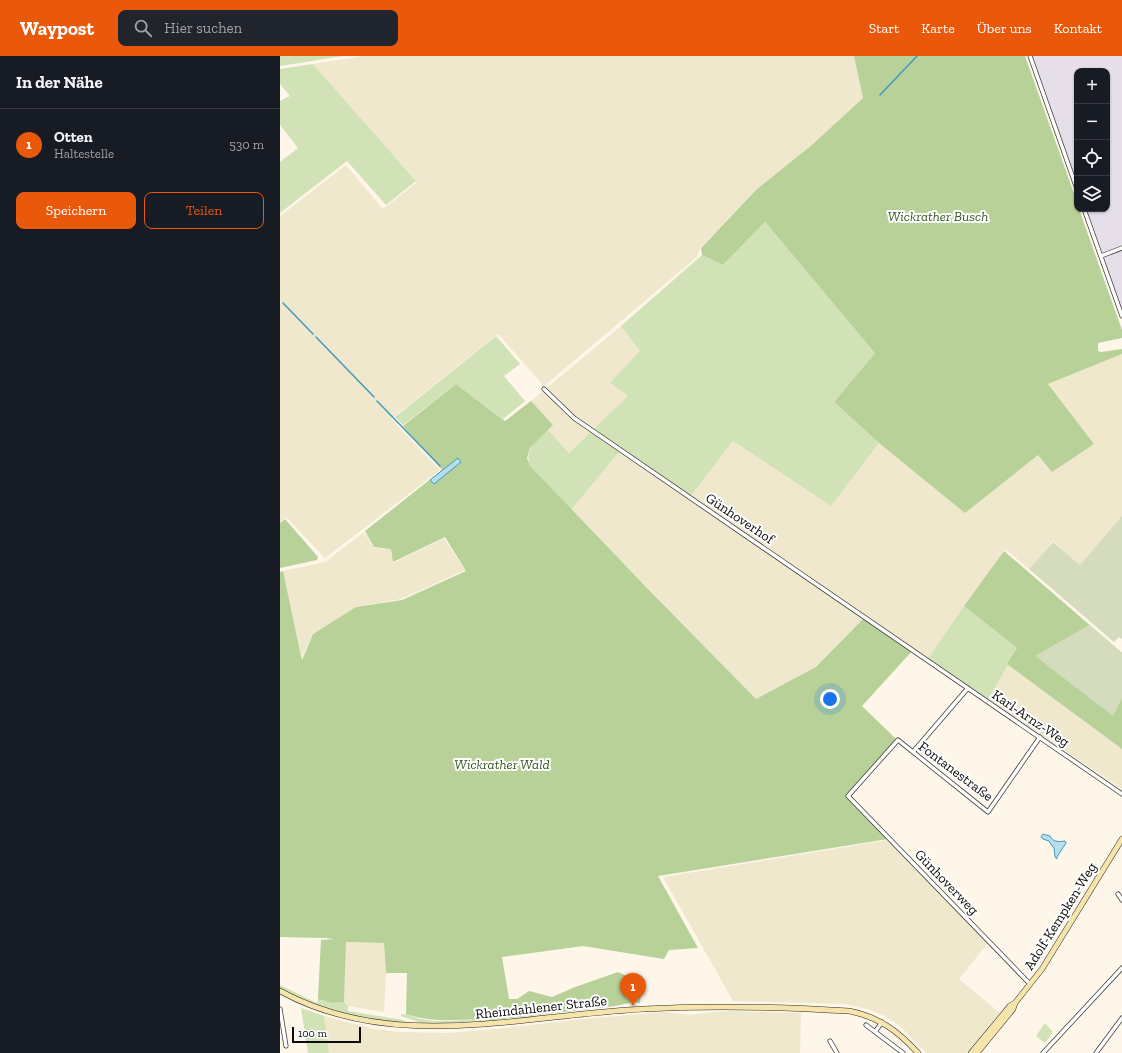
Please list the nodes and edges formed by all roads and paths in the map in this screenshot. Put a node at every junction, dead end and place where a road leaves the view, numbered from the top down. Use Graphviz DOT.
graph roads {
  1 [pos="1030,56"];
  2 [pos="1074,181"];
  3 [pos="1085,212"];
  4 [pos="1122,248"];
  5 [pos="1101,256"];
  6 [pos="1122,316"];
  7 [pos="544,389"];
  8 [pos="928,661"];
  9 [pos="968,688"];
  10 [pos="1040,736"];
  11 [pos="913,752"];
  12 [pos="1122,794"];
  13 [pos="848,796"];
  14 [pos="1122,839"];
  15 [pos="1118,894"];
  16 [pos="1122,900"];
  17 [pos="1122,968"];
  18 [pos="1030,984"];
  19 [pos="280,991"];
  20 [pos="1014,1003"];
  21 [pos="280,1009"];
  22 [pos="1122,1018"];
  23 [pos="882,1022"];
  24 [pos="866,1025"];
  25 [pos="875,1032"];
  26 [pos="830,1041"];
  27 [pos="286,1046"];
  28 [pos="837,1053"];
  29 [pos="903,1053"];
  30 [pos="918,1053"];
  31 [pos="971,1053"];
  32 [pos="977,1053"];
  33 [pos="1042,1053"];
  34 [pos="1096,1053"];
  1 -- 2 [label="street"];
  3 -- 5 [label="street"];
  4 -- 5 [label="street"];
  5 -- 6 [label="street"];
  7 -- 8 [label="street, Günhoverhof"];
  8 -- 9 [label="street, Karl-Arnz-Weg"];
  9 -- 10 [label="street, Karl-Arnz-Weg"];
  9 -- 11 [label="street"];
  10 -- 11 [label="street, Fontanestraße"];
  10 -- 12 [label="street, Karl-Arnz-Weg"];
  11 -- 13 [label="street, Fontanestraße"];
  13 -- 18 [label="street, Günhoverweg"];
  14 -- 18 [label="main road, Adolf-Kempken-Weg"];
  15 -- 16 [label="street"];
  17 -- 33 [label="street"];
  18 -- 20 [label="main road, Adolf-Kempken-Weg"];
  19 -- 23 [label="main road, Rheindahlener Straße"];
  20 -- 31 [label="main road, Adolf-Kempken-Weg"];
  20 -- 32 [label="main road, Adolf-Kempken-Weg"];
  21 -- 27 [label="street"];
  22 -- 34 [label="street"];
  23 -- 25 [label="street"];
  23 -- 30 [label="main road, Rheindahlener Straße"];
  24 -- 25 [label="street"];
  25 -- 29 [label="street"];
  26 -- 28 [label="street"];
}
